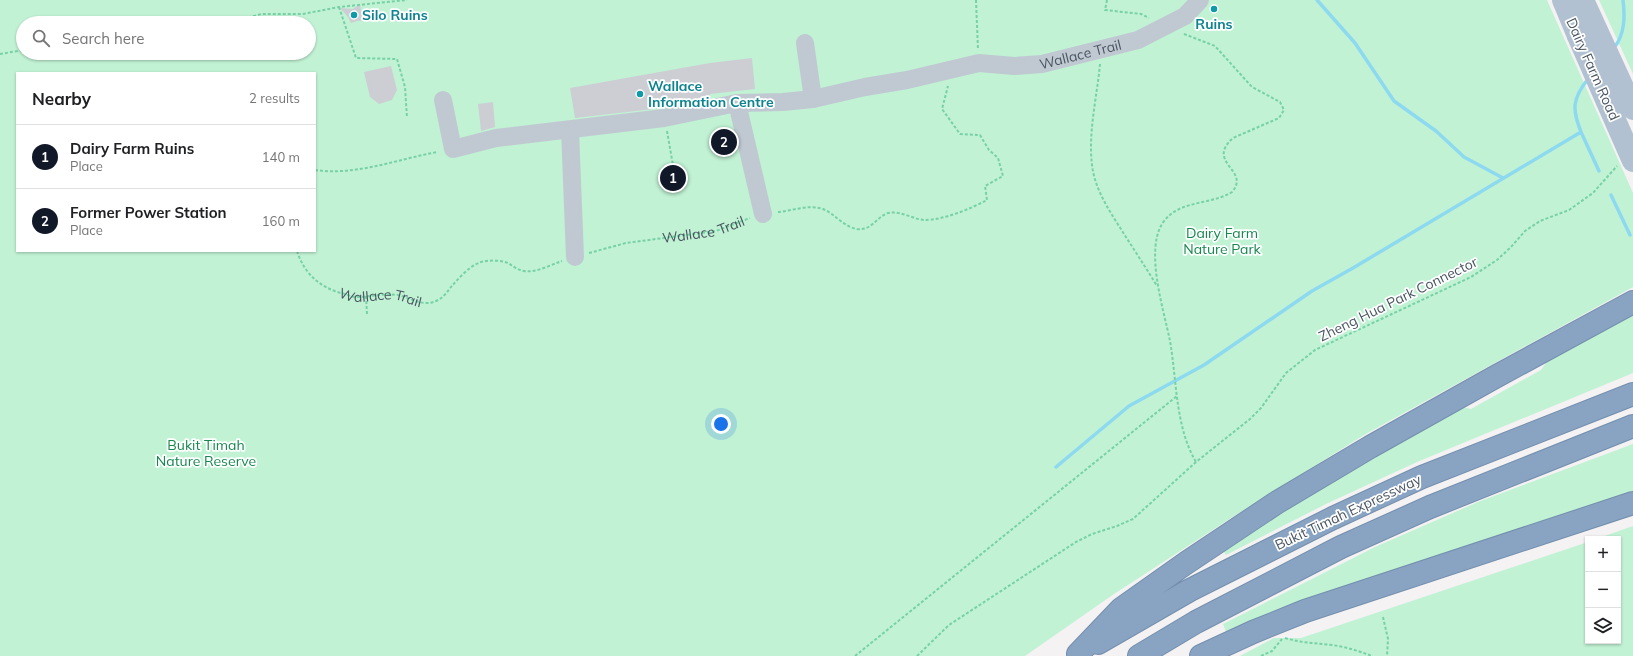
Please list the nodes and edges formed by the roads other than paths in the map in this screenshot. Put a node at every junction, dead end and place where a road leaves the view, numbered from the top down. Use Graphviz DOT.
graph roads {
  1 [pos="1200,0"];
  2 [pos="1563,0"];
  3 [pos="1584,0"];
  4 [pos="1586,31"];
  5 [pos="805,42"];
  6 [pos="813,99"];
  7 [pos="443,100"];
  8 [pos="737,103"];
  9 [pos="1633,109"];
  10 [pos="570,130"];
  11 [pos="1626,162"];
  12 [pos="763,214"];
  13 [pos="575,257"];
  14 [pos="1633,302"];
  15 [pos="1633,394"];
  16 [pos="1633,426"];
  17 [pos="1633,503"];
  18 [pos="1077,655"];
  19 [pos="1138,656"];
  20 [pos="1201,656"];
  1 -- 6 [label="lane, Wallace Trail"];
  2 -- 4 [label="main road, Dairy Farm Road"];
  3 -- 4 [label="main road, Dairy Farm Road"];
  4 -- 9 [label="main road, Dairy Farm Road"];
  4 -- 11 [label="main road, Dairy Farm Road, bridge"];
  5 -- 6 [label="lane"];
  6 -- 8 [label="lane, Wallace Trail"];
  7 -- 10 [label="lane, Wallace Trail"];
  8 -- 10 [label="lane, Wallace Trail"];
  8 -- 12 [label="lane"];
  10 -- 13 [label="lane"];
  14 -- 18 [label="highway"];
  15 -- 18 [label="highway, Bukit Timah Expressway"];
  16 -- 19 [label="highway, Bukit Timah Expressway"];
  17 -- 20 [label="highway"];
}
